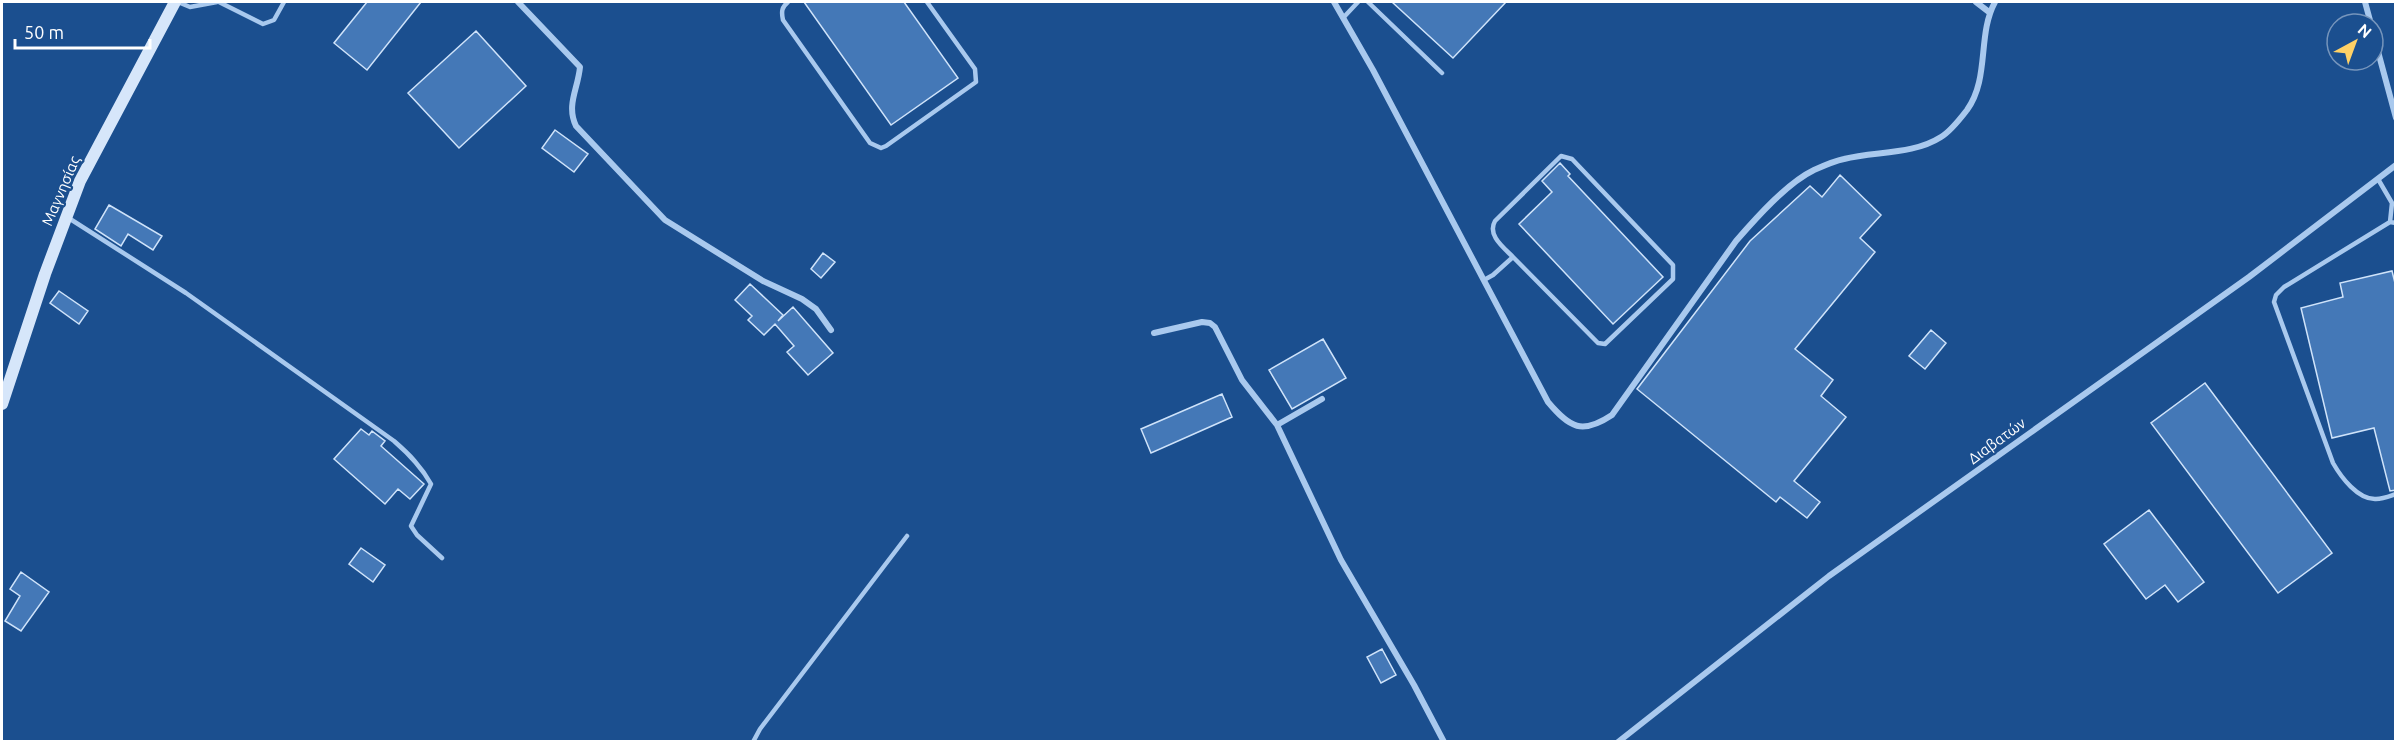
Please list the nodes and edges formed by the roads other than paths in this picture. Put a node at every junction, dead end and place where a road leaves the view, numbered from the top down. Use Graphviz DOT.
graph roads {
  1 [pos="176,2"];
  2 [pos="218,2"];
  3 [pos="284,2"];
  4 [pos="518,2"];
  5 [pos="788,2"];
  6 [pos="927,2"];
  7 [pos="1334,2"];
  8 [pos="1358,2"];
  9 [pos="1368,2"];
  10 [pos="1976,2"];
  11 [pos="1995,2"];
  12 [pos="1989,12"];
  13 [pos="1343,18"];
  14 [pos="2384,72"];
  15 [pos="1442,73"];
  16 [pos="2396,118"];
  17 [pos="2396,165"];
  18 [pos="2378,179"];
  19 [pos="65,216"];
  20 [pos="2392,222"];
  21 [pos="1513,257"];
  22 [pos="1484,280"];
  23 [pos="831,330"];
  24 [pos="1154,333"];
  25 [pos="1322,399"];
  26 [pos="2,404"];
  27 [pos="1277,425"];
  28 [pos="2396,494"];
  29 [pos="907,536"];
  30 [pos="442,558"];
  31 [pos="753,741"];
  32 [pos="1444,741"];
  33 [pos="1618,741"];
  1 -- 2 [label="lane"];
  1 -- 19 [label="street, Μαγνησίας"];
  2 -- 3 [label="lane"];
  4 -- 23 [label="street"];
  5 -- 6 [label="lane"];
  7 -- 13 [label="street"];
  8 -- 13 [label="lane"];
  9 -- 15 [label="lane"];
  10 -- 12 [label="street"];
  11 -- 12 [label="street"];
  12 -- 22 [label="street"];
  13 -- 22 [label="street"];
  14 -- 16 [label="street"];
  17 -- 18 [label="street, Διαβατών"];
  18 -- 20 [label="lane"];
  18 -- 33 [label="street, Διαβατών"];
  19 -- 26 [label="street, Μαγνησίας"];
  19 -- 30 [label="lane"];
  20 -- 28 [label="lane"];
  21 -- 21 [label="lane"];
  21 -- 22 [label="lane"];
  24 -- 27 [label="street"];
  25 -- 27 [label="street"];
  27 -- 32 [label="street"];
  29 -- 31 [label="lane"];
}
